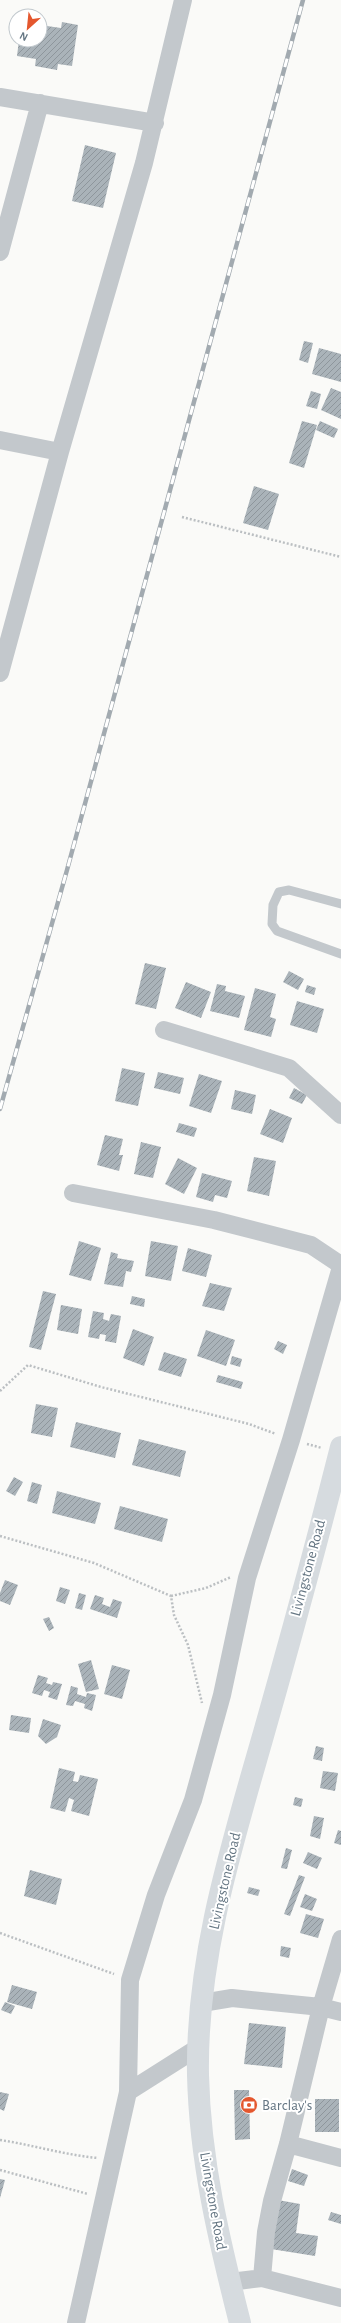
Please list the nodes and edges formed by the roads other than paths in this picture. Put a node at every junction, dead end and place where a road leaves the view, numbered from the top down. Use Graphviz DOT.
graph roads {
  1 [pos="183,0"];
  2 [pos="0,97"];
  3 [pos="40,103"];
  4 [pos="155,123"];
  5 [pos="0,252"];
  6 [pos="0,440"];
  7 [pos="60,452"];
  8 [pos="0,673"];
  9 [pos="341,904"];
  10 [pos="341,954"];
  11 [pos="164,1030"];
  12 [pos="341,1115"];
  13 [pos="73,1193"];
  14 [pos="341,1266"];
  15 [pos="339,1461"];
  16 [pos="341,1939"];
  17 [pos="202,2003"];
  18 [pos="321,2007"];
  19 [pos="341,2012"];
  20 [pos="199,2047"];
  21 [pos="128,2092"];
  22 [pos="288,2144"];
  23 [pos="341,2158"];
  24 [pos="262,2278"];
  25 [pos="230,2282"];
  26 [pos="341,2298"];
  27 [pos="76,2323"];
  28 [pos="240,2323"];
  1 -- 4 [label="street"];
  2 -- 3 [label="street"];
  3 -- 4 [label="street"];
  3 -- 5 [label="street"];
  4 -- 7 [label="street"];
  6 -- 7 [label="street"];
  7 -- 8 [label="street"];
  9 -- 10 [label="lane"];
  11 -- 12 [label="street"];
  13 -- 14 [label="street"];
  14 -- 21 [label="street"];
  15 -- 17 [label="highway, Livingstone Road"];
  16 -- 18 [label="street"];
  17 -- 18 [label="street"];
  17 -- 20 [label="highway, Livingstone Road"];
  18 -- 19 [label="street"];
  18 -- 22 [label="street"];
  20 -- 21 [label="street"];
  20 -- 25 [label="highway, Livingstone Road"];
  21 -- 27 [label="street"];
  22 -- 23 [label="street"];
  22 -- 24 [label="street"];
  24 -- 25 [label="street"];
  24 -- 26 [label="street"];
  25 -- 28 [label="highway, Livingstone Road"];
}
